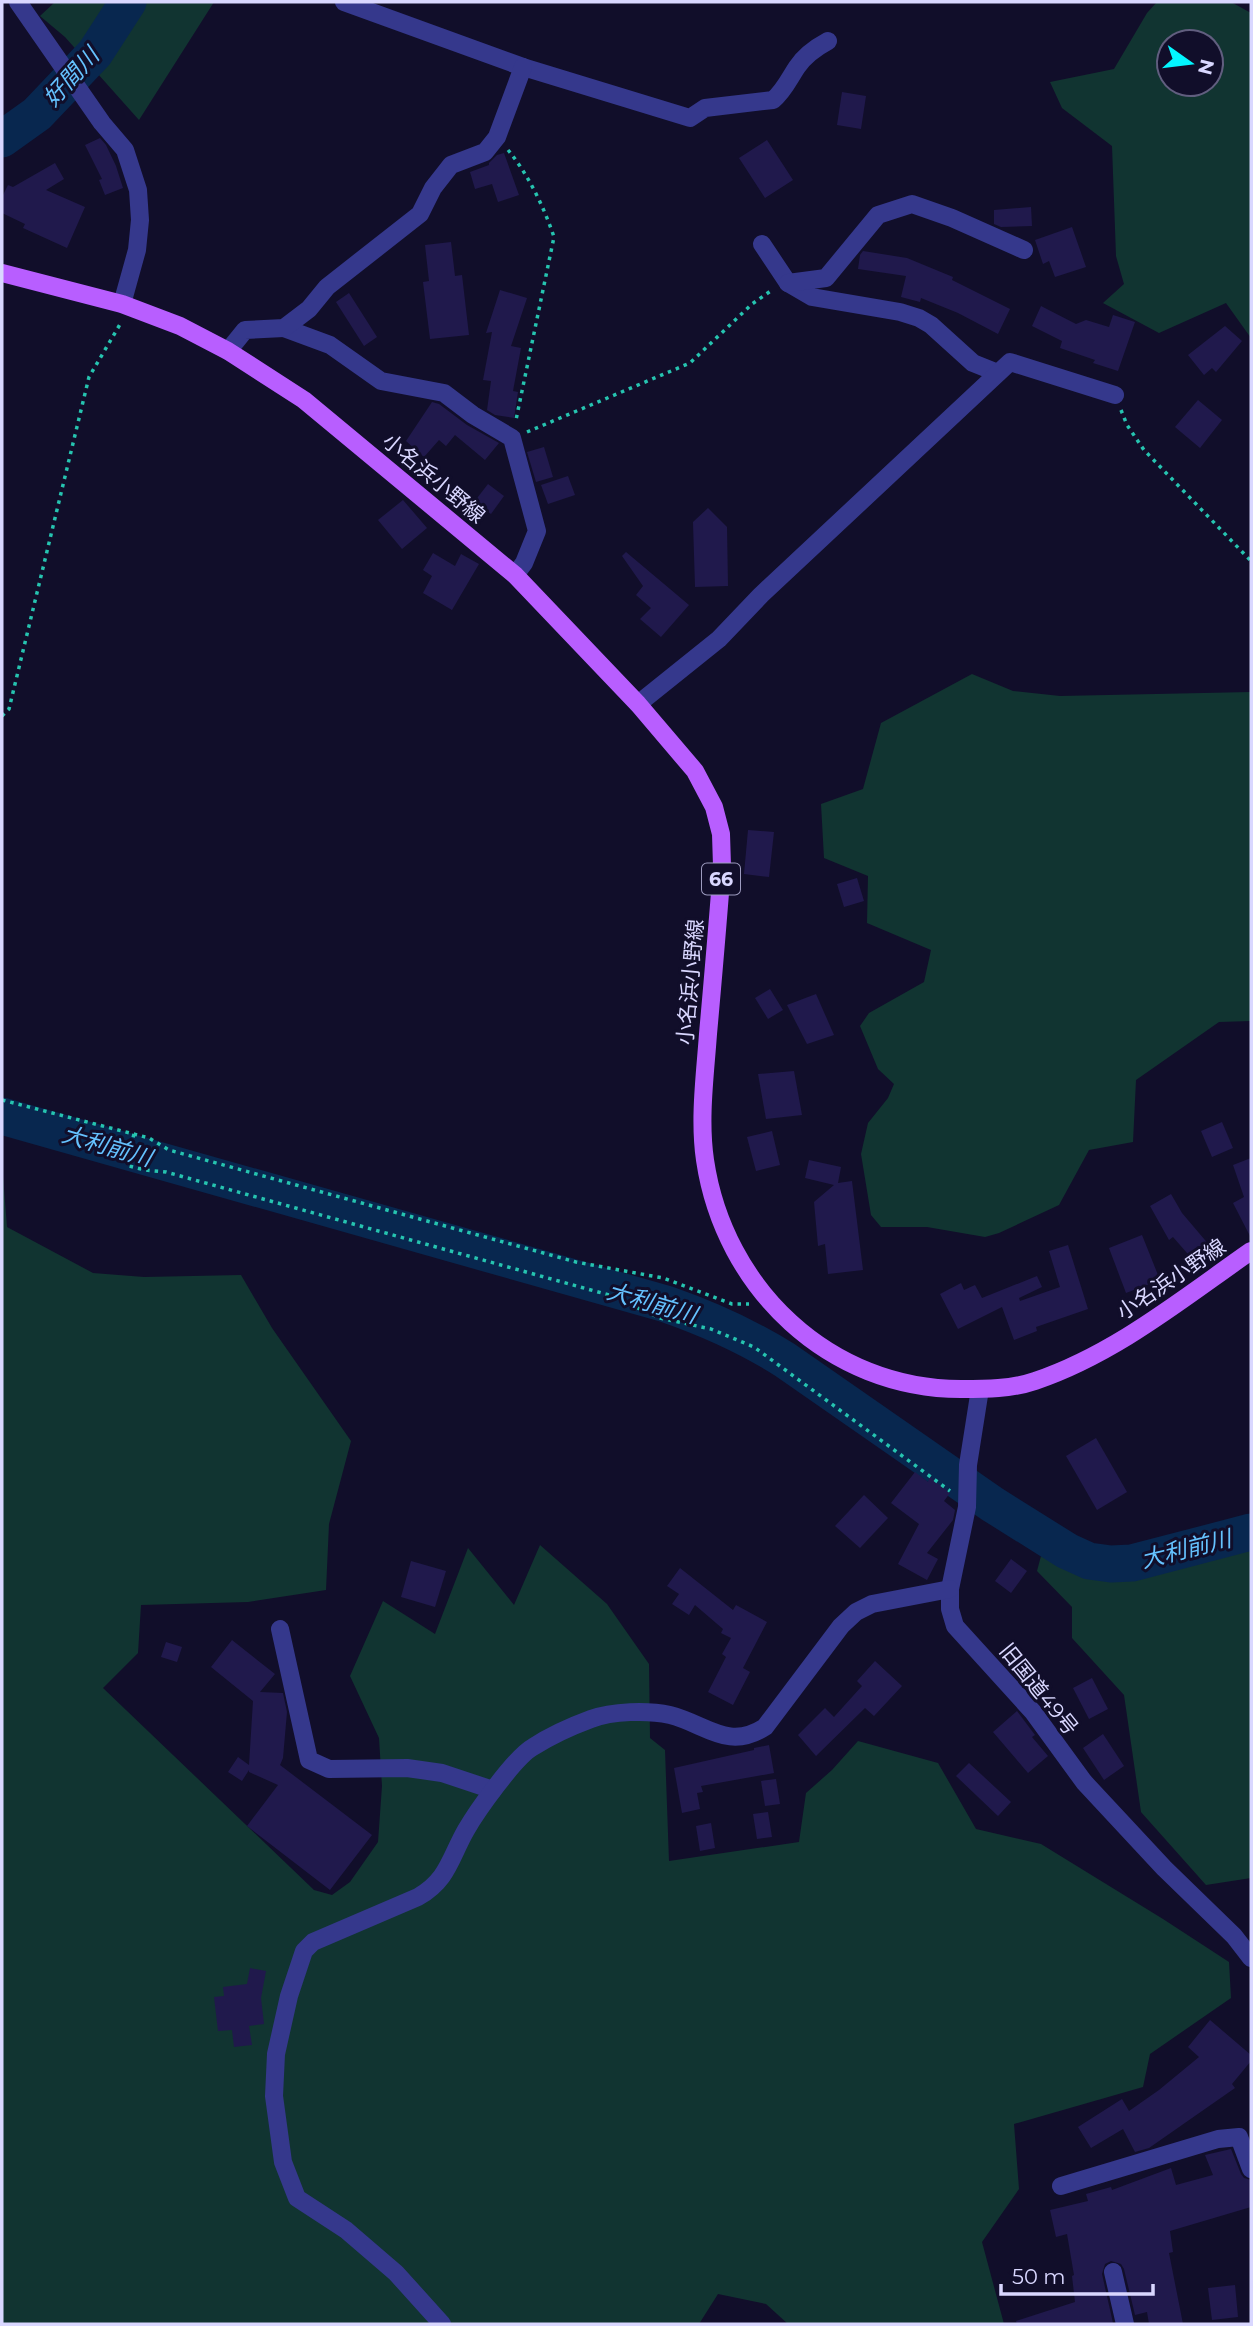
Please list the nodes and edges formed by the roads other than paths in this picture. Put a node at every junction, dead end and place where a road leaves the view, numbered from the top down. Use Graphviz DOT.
graph roads {
  1 [pos="18,2"];
  2 [pos="344,2"];
  3 [pos="828,41"];
  4 [pos="523,67"];
  5 [pos="762,244"];
  6 [pos="1024,250"];
  7 [pos="2,273"];
  8 [pos="788,283"];
  9 [pos="125,306"];
  10 [pos="284,328"];
  11 [pos="228,351"];
  12 [pos="998,373"];
  13 [pos="1115,395"];
  14 [pos="515,575"];
  15 [pos="638,704"];
  16 [pos="1251,1251"];
  17 [pos="980,1389"];
  18 [pos="950,1589"];
  19 [pos="280,1629"];
  20 [pos="493,1790"];
  21 [pos="1251,1958"];
  22 [pos="1251,2169"];
  23 [pos="1061,2186"];
  24 [pos="1113,2273"];
  25 [pos="442,2324"];
  26 [pos="1125,2324"];
  1 -- 9 [label="street"];
  2 -- 4 [label="street"];
  3 -- 4 [label="street"];
  4 -- 10 [label="street"];
  5 -- 8 [label="street"];
  6 -- 8 [label="street"];
  7 -- 9 [label="main road, 小名浜小野線 / 66"];
  8 -- 12 [label="street"];
  9 -- 11 [label="main road, 小名浜小野線 / 66"];
  10 -- 11 [label="street"];
  10 -- 14 [label="street"];
  11 -- 14 [label="main road, 小名浜小野線 / 66"];
  12 -- 13 [label="street"];
  12 -- 15 [label="street"];
  14 -- 15 [label="main road, 小名浜小野線 / 66"];
  15 -- 17 [label="main road, 小名浜小野線 / 66"];
  16 -- 17 [label="main road, 小名浜小野線 / 66"];
  17 -- 18 [label="street, 旧国道49号"];
  18 -- 20 [label="street"];
  18 -- 21 [label="street, 旧国道49号"];
  19 -- 20 [label="street"];
  20 -- 25 [label="street"];
  22 -- 23 [label="street"];
  24 -- 26 [label="street"];
}
